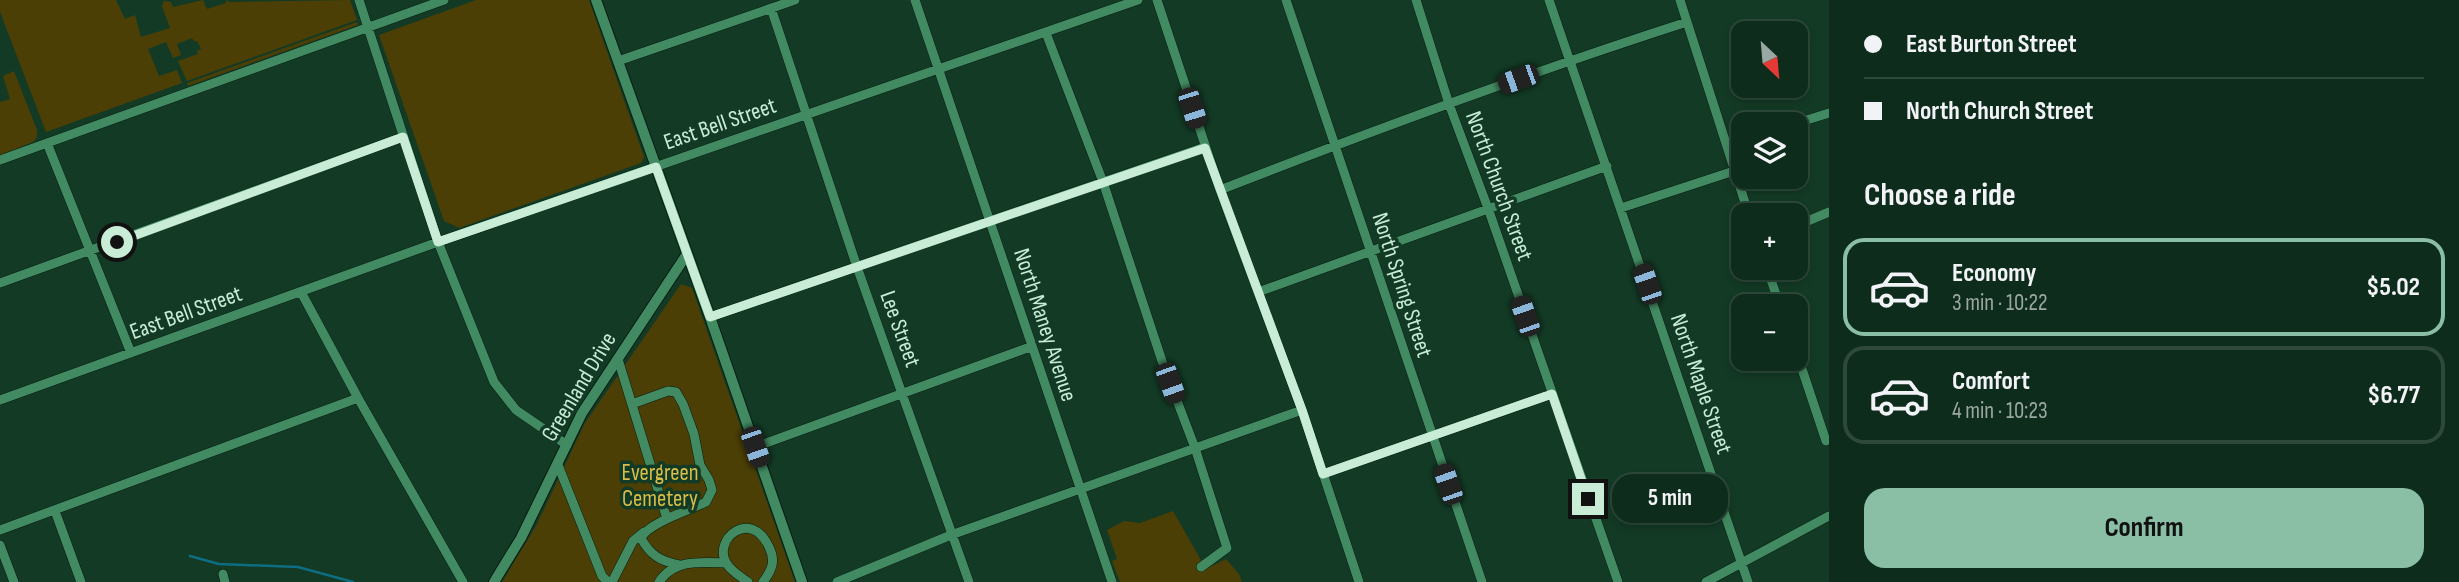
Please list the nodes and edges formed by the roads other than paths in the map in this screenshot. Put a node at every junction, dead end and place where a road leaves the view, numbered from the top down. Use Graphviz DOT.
graph roads {
  1 [pos="359,0"];
  2 [pos="444,0"];
  3 [pos="596,0"];
  4 [pos="796,0"];
  5 [pos="915,0"];
  6 [pos="1138,0"];
  7 [pos="1157,0"];
  8 [pos="1287,0"];
  9 [pos="1416,0"];
  10 [pos="1549,0"];
  11 [pos="1680,0"];
  12 [pos="771,8"];
  13 [pos="1687,22"];
  14 [pos="368,27"];
  15 [pos="1046,33"];
  16 [pos="618,61"];
  17 [pos="1570,61"];
  18 [pos="938,71"];
  19 [pos="1450,104"];
  20 [pos="1829,113"];
  21 [pos="807,115"];
  22 [pos="1808,120"];
  23 [pos="403,137"];
  24 [pos="47,143"];
  25 [pos="1731,144"];
  26 [pos="1333,145"];
  27 [pos="1728,145"];
  28 [pos="1205,148"];
  29 [pos="1731,158"];
  30 [pos="0,160"];
  31 [pos="1607,166"];
  32 [pos="656,167"];
  33 [pos="1731,172"];
  34 [pos="1103,182"];
  35 [pos="1220,190"];
  36 [pos="1621,208"];
  37 [pos="1489,211"];
  38 [pos="1829,212"];
  39 [pos="991,221"];
  40 [pos="1808,221"];
  41 [pos="438,242"];
  42 [pos="92,251"];
  43 [pos="1371,252"];
  44 [pos="687,254"];
  45 [pos="857,267"];
  46 [pos="0,283"];
  47 [pos="301,292"];
  48 [pos="1258,292"];
  49 [pos="710,317"];
  50 [pos="1030,346"];
  51 [pos="131,353"];
  52 [pos="618,359"];
  53 [pos="1803,371"];
  54 [pos="902,392"];
  55 [pos="1552,394"];
  56 [pos="358,398"];
  57 [pos="0,400"];
  58 [pos="632,404"];
  59 [pos="1302,410"];
  60 [pos="1431,435"];
  61 [pos="1826,441"];
  62 [pos="567,445"];
  63 [pos="755,447"];
  64 [pos="1195,448"];
  65 [pos="558,465"];
  66 [pos="1323,474"];
  67 [pos="1082,490"];
  68 [pos="55,511"];
  69 [pos="1829,516"];
  70 [pos="667,519"];
  71 [pos="0,530"];
  72 [pos="644,532"];
  73 [pos="951,535"];
  74 [pos="0,545"];
  75 [pos="726,563"];
  76 [pos="1741,563"];
  77 [pos="665,567"];
  78 [pos="1201,567"];
  79 [pos="14,582"];
  80 [pos="81,582"];
  81 [pos="463,582"];
  82 [pos="494,582"];
  83 [pos="610,582"];
  84 [pos="659,582"];
  85 [pos="748,582"];
  86 [pos="763,582"];
  87 [pos="803,582"];
  88 [pos="837,582"];
  89 [pos="969,582"];
  90 [pos="1112,582"];
  91 [pos="1359,582"];
  92 [pos="1482,582"];
  93 [pos="1618,582"];
  94 [pos="1706,582"];
  95 [pos="1748,582"];
  1 -- 14 [label="street"];
  2 -- 14 [label="street"];
  3 -- 16 [label="street"];
  4 -- 12 [label="street"];
  5 -- 18 [label="street, North Maney Avenue"];
  6 -- 15 [label="street, East Bell Street"];
  7 -- 28 [label="street"];
  8 -- 26 [label="street, North Spring Street"];
  9 -- 19 [label="street, North Church Street"];
  10 -- 17 [label="street, North Maple Street"];
  11 -- 13 [label="street"];
  12 -- 16 [label="street"];
  12 -- 21 [label="street, Lee Street"];
  13 -- 17 [label="street"];
  13 -- 27 [label="street"];
  14 -- 23 [label="street"];
  14 -- 24 [label="street"];
  15 -- 18 [label="street, East Bell Street"];
  15 -- 34 [label="street"];
  16 -- 32 [label="street"];
  17 -- 19 [label="street"];
  17 -- 31 [label="street, North Maple Street"];
  18 -- 21 [label="street, East Bell Street"];
  18 -- 39 [label="street, North Maney Avenue"];
  19 -- 26 [label="street"];
  19 -- 37 [label="street, North Church Street"];
  20 -- 22 [label="street"];
  21 -- 32 [label="street, East Bell Street"];
  21 -- 45 [label="street, Lee Street"];
  23 -- 41 [label="street"];
  23 -- 42 [label="street"];
  24 -- 30 [label="street"];
  24 -- 42 [label="street"];
  25 -- 27 [label="street"];
  26 -- 35 [label="street"];
  26 -- 43 [label="street, North Spring Street"];
  27 -- 29 [label="street"];
  28 -- 34 [label="street"];
  28 -- 35 [label="street"];
  31 -- 36 [label="street, North Maple Street"];
  31 -- 37 [label="street"];
  32 -- 41 [label="street, East Bell Street"];
  32 -- 44 [label="street"];
  33 -- 36 [label="street"];
  34 -- 39 [label="street"];
  34 -- 64 [label="street"];
  35 -- 48 [label="street"];
  36 -- 76 [label="street, North Maple Street"];
  37 -- 43 [label="street"];
  37 -- 55 [label="street, North Church Street"];
  38 -- 40 [label="street"];
  39 -- 45 [label="street"];
  39 -- 50 [label="street, North Maney Avenue"];
  41 -- 47 [label="street, East Bell Street"];
  41 -- 62 [label="street"];
  42 -- 46 [label="street"];
  42 -- 51 [label="street"];
  43 -- 48 [label="street"];
  43 -- 60 [label="street, North Spring Street"];
  44 -- 49 [label="street"];
  44 -- 52 [label="street, Greenland Drive"];
  45 -- 49 [label="street"];
  45 -- 54 [label="street, Lee Street"];
  47 -- 51 [label="street, East Bell Street"];
  47 -- 56 [label="street"];
  48 -- 59 [label="street"];
  49 -- 63 [label="street"];
  50 -- 54 [label="street"];
  50 -- 67 [label="street, North Maney Avenue"];
  51 -- 57 [label="street, East Bell Street"];
  52 -- 58 [label="street"];
  52 -- 62 [label="street, Greenland Drive"];
  53 -- 61 [label="street"];
  54 -- 63 [label="street"];
  54 -- 73 [label="street, Lee Street"];
  55 -- 60 [label="street"];
  55 -- 93 [label="street, North Church Street"];
  56 -- 68 [label="street"];
  56 -- 81 [label="street"];
  58 -- 70 [label="street"];
  58 -- 70 [label="street"];
  59 -- 64 [label="street"];
  59 -- 66 [label="street"];
  60 -- 66 [label="street"];
  60 -- 92 [label="street, North Spring Street"];
  62 -- 65 [label="street, Greenland Drive"];
  63 -- 87 [label="street"];
  64 -- 67 [label="street"];
  64 -- 78 [label="street"];
  65 -- 82 [label="street, Greenland Drive"];
  65 -- 83 [label="street"];
  66 -- 91 [label="street"];
  67 -- 73 [label="street"];
  67 -- 90 [label="street, North Maney Avenue"];
  68 -- 71 [label="street"];
  68 -- 80 [label="street"];
  69 -- 76 [label="street"];
  70 -- 72 [label="street"];
  72 -- 77 [label="street"];
  72 -- 83 [label="street"];
  73 -- 88 [label="street"];
  73 -- 89 [label="street, Lee Street"];
  74 -- 79 [label="street"];
  75 -- 77 [label="street"];
  75 -- 85 [label="street"];
  75 -- 86 [label="street"];
  76 -- 94 [label="street"];
  76 -- 95 [label="street, North Maple Street"];
  77 -- 84 [label="street"];
}
